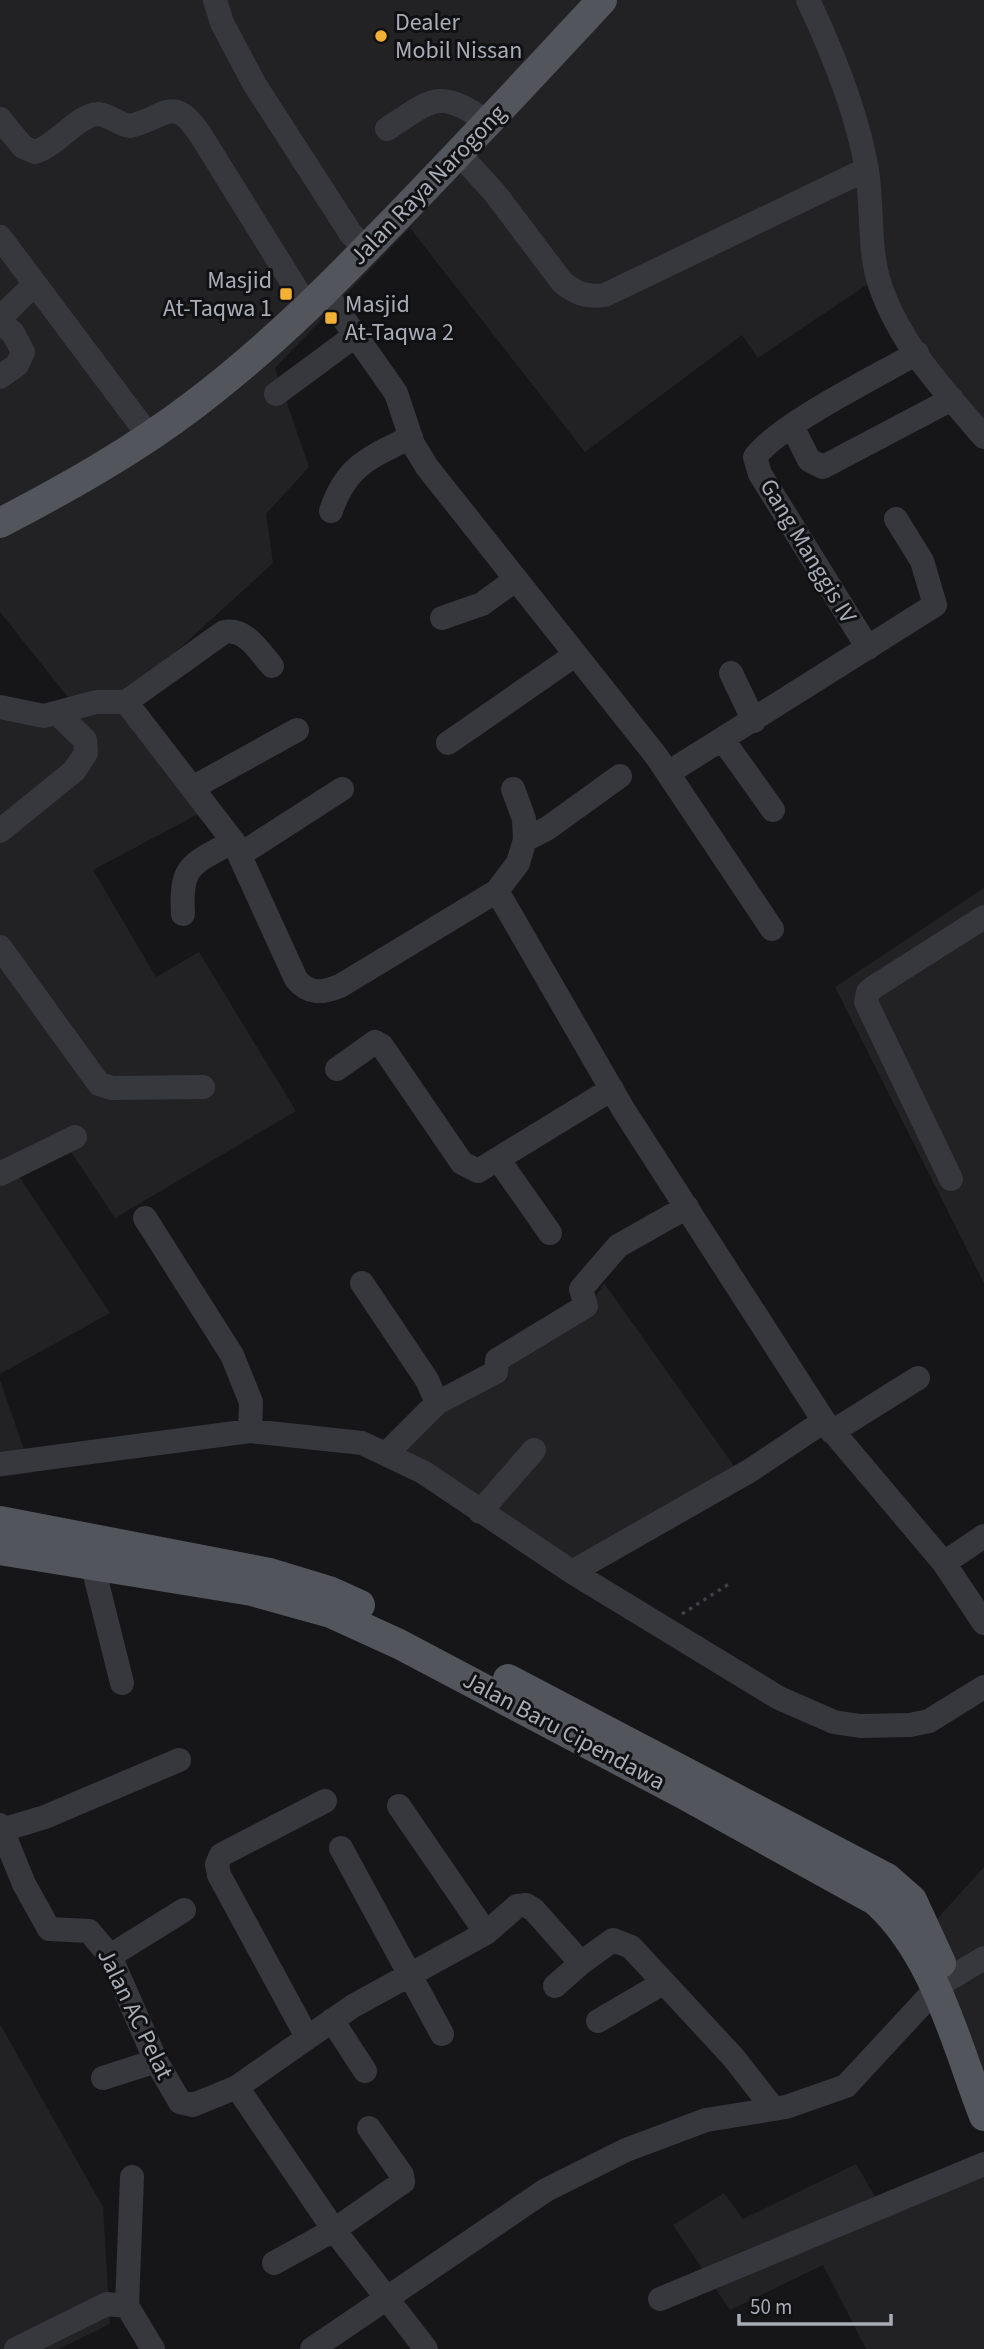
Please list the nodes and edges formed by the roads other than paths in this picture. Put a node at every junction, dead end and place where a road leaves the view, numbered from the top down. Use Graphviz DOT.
graph roads {
  1 [pos="215,0"];
  2 [pos="602,0"];
  3 [pos="808,0"];
  4 [pos="0,119"];
  5 [pos="489,123"];
  6 [pos="387,129"];
  7 [pos="460,155"];
  8 [pos="867,169"];
  9 [pos="0,237"];
  10 [pos="366,249"];
  11 [pos="35,285"];
  12 [pos="316,300"];
  13 [pos="0,320"];
  14 [pos="356,335"];
  15 [pos="917,353"];
  16 [pos="0,377"];
  17 [pos="275,394"];
  18 [pos="952,399"];
  19 [pos="792,426"];
  20 [pos="149,436"];
  21 [pos="411,437"];
  22 [pos="984,437"];
  23 [pos="331,511"];
  24 [pos="896,519"];
  25 [pos="0,523"];
  26 [pos="515,580"];
  27 [pos="442,618"];
  28 [pos="868,648"];
  29 [pos="575,655"];
  30 [pos="272,666"];
  31 [pos="731,673"];
  32 [pos="126,702"];
  33 [pos="0,708"];
  34 [pos="58,714"];
  35 [pos="754,721"];
  36 [pos="297,730"];
  37 [pos="723,740"];
  38 [pos="448,743"];
  39 [pos="668,774"];
  40 [pos="620,776"];
  41 [pos="194,787"];
  42 [pos="342,789"];
  43 [pos="513,789"];
  44 [pos="774,810"];
  45 [pos="0,831"];
  46 [pos="525,840"];
  47 [pos="237,847"];
  48 [pos="497,891"];
  49 [pos="183,914"];
  50 [pos="984,917"];
  51 [pos="772,929"];
  52 [pos="0,947"];
  53 [pos="337,1069"];
  54 [pos="203,1087"];
  55 [pos="612,1089"];
  56 [pos="75,1137"];
  57 [pos="498,1159"];
  58 [pos="0,1174"];
  59 [pos="951,1179"];
  60 [pos="687,1208"];
  61 [pos="145,1218"];
  62 [pos="550,1233"];
  63 [pos="362,1283"];
  64 [pos="918,1378"];
  65 [pos="437,1403"];
  66 [pos="828,1426"];
  67 [pos="250,1431"];
  68 [pos="534,1450"];
  69 [pos="387,1453"];
  70 [pos="0,1464"];
  71 [pos="480,1512"];
  72 [pos="0,1521"];
  73 [pos="984,1536"];
  74 [pos="0,1550"];
  75 [pos="944,1563"];
  76 [pos="93,1567"];
  77 [pos="572,1572"];
  78 [pos="984,1623"];
  79 [pos="403,1636"];
  80 [pos="122,1683"];
  81 [pos="984,1687"];
  82 [pos="179,1760"];
  83 [pos="325,1801"];
  84 [pos="399,1807"];
  85 [pos="2,1837"];
  86 [pos="341,1848"];
  87 [pos="184,1910"];
  88 [pos="486,1933"];
  89 [pos="110,1956"];
  90 [pos="984,1958"];
  91 [pos="582,1964"];
  92 [pos="412,1975"];
  93 [pos="663,1983"];
  94 [pos="942,1984"];
  95 [pos="555,1986"];
  96 [pos="332,2020"];
  97 [pos="598,2021"];
  98 [pos="442,2034"];
  99 [pos="307,2037"];
  100 [pos="156,2061"];
  101 [pos="984,2062"];
  102 [pos="365,2071"];
  103 [pos="103,2078"];
  104 [pos="237,2087"];
  105 [pos="773,2108"];
  106 [pos="984,2116"];
  107 [pos="369,2127"];
  108 [pos="984,2164"];
  109 [pos="132,2177"];
  110 [pos="334,2230"];
  111 [pos="274,2263"];
  112 [pos="660,2299"];
  113 [pos="385,2300"];
  114 [pos="127,2306"];
  115 [pos="16,2349"];
  116 [pos="153,2349"];
  117 [pos="312,2349"];
  118 [pos="426,2349"];
  1 -- 10 [label="street"];
  2 -- 5 [label="main road, Jalan Raya Narogong"];
  3 -- 8 [label="street"];
  4 -- 12 [label="street"];
  5 -- 6 [label="street"];
  5 -- 7 [label="main road, Jalan Raya Narogong"];
  7 -- 8 [label="street"];
  7 -- 10 [label="main road, Jalan Raya Narogong"];
  8 -- 15 [label="street"];
  9 -- 11 [label="street"];
  10 -- 12 [label="main road, Jalan Raya Narogong"];
  11 -- 13 [label="street"];
  11 -- 20 [label="street"];
  12 -- 14 [label="street"];
  12 -- 20 [label="main road, Jalan Raya Narogong"];
  13 -- 16 [label="street"];
  14 -- 17 [label="street"];
  14 -- 21 [label="street"];
  15 -- 18 [label="street"];
  15 -- 19 [label="street, Gang Manggis IV"];
  18 -- 19 [label="street, Gang Manggis IV"];
  18 -- 22 [label="street"];
  19 -- 28 [label="street, Gang Manggis IV"];
  20 -- 25 [label="main road, Jalan Raya Narogong"];
  21 -- 23 [label="street"];
  21 -- 26 [label="street"];
  24 -- 28 [label="street, Gang Manggis IV"];
  26 -- 27 [label="street"];
  26 -- 29 [label="street"];
  28 -- 35 [label="street, Gang Manggis IV"];
  29 -- 38 [label="street"];
  29 -- 39 [label="street"];
  30 -- 32 [label="street"];
  31 -- 35 [label="street"];
  32 -- 34 [label="street"];
  32 -- 41 [label="street"];
  33 -- 34 [label="street"];
  34 -- 45 [label="street"];
  35 -- 37 [label="street, Gang Manggis IV"];
  36 -- 41 [label="street"];
  37 -- 39 [label="street, Gang Manggis IV"];
  37 -- 44 [label="street"];
  39 -- 51 [label="street"];
  40 -- 46 [label="street"];
  41 -- 47 [label="street"];
  42 -- 47 [label="street"];
  43 -- 46 [label="street"];
  46 -- 48 [label="street"];
  47 -- 48 [label="street"];
  47 -- 49 [label="street"];
  48 -- 55 [label="street"];
  50 -- 59 [label="street"];
  52 -- 54 [label="street"];
  53 -- 57 [label="street"];
  55 -- 57 [label="street"];
  55 -- 60 [label="street"];
  56 -- 58 [label="street"];
  57 -- 62 [label="street"];
  60 -- 65 [label="street"];
  60 -- 66 [label="street"];
  61 -- 67 [label="street"];
  63 -- 65 [label="street"];
  64 -- 66 [label="street"];
  65 -- 69 [label="street"];
  66 -- 75 [label="street"];
  66 -- 77 [label="street"];
  67 -- 69 [label="street"];
  67 -- 70 [label="street"];
  68 -- 71 [label="street"];
  69 -- 71 [label="street"];
  71 -- 77 [label="street"];
  72 -- 79 [label="main road, Jalan Baru Cipendawa"];
  73 -- 75 [label="street"];
  74 -- 76 [label="main road, Jalan Baru Cipendawa"];
  75 -- 78 [label="street"];
  76 -- 79 [label="main road, Jalan Baru Cipendawa"];
  76 -- 80 [label="street"];
  77 -- 81 [label="street"];
  79 -- 94 [label="main road, Jalan Baru Cipendawa"];
  82 -- 85 [label="street"];
  83 -- 99 [label="street"];
  84 -- 88 [label="street"];
  85 -- 89 [label="street, Jalan AC Pelat"];
  86 -- 92 [label="street"];
  87 -- 89 [label="street"];
  88 -- 91 [label="street"];
  88 -- 92 [label="street"];
  89 -- 100 [label="street, Jalan AC Pelat"];
  90 -- 94 [label="street"];
  91 -- 93 [label="street"];
  91 -- 95 [label="street"];
  92 -- 96 [label="street"];
  92 -- 98 [label="street"];
  93 -- 97 [label="street"];
  93 -- 105 [label="street"];
  94 -- 101 [label="main road, Jalan Baru Cipendawa"];
  94 -- 105 [label="street"];
  94 -- 106 [label="main road, Jalan Baru Cipendawa"];
  96 -- 99 [label="street"];
  96 -- 102 [label="street"];
  99 -- 104 [label="street"];
  100 -- 103 [label="street"];
  100 -- 104 [label="street, Jalan AC Pelat"];
  104 -- 110 [label="street"];
  105 -- 113 [label="street"];
  107 -- 110 [label="street"];
  108 -- 112 [label="street"];
  109 -- 114 [label="street"];
  110 -- 111 [label="street"];
  110 -- 113 [label="street"];
  113 -- 117 [label="street"];
  113 -- 118 [label="street"];
  114 -- 115 [label="street"];
  114 -- 116 [label="street"];
}
